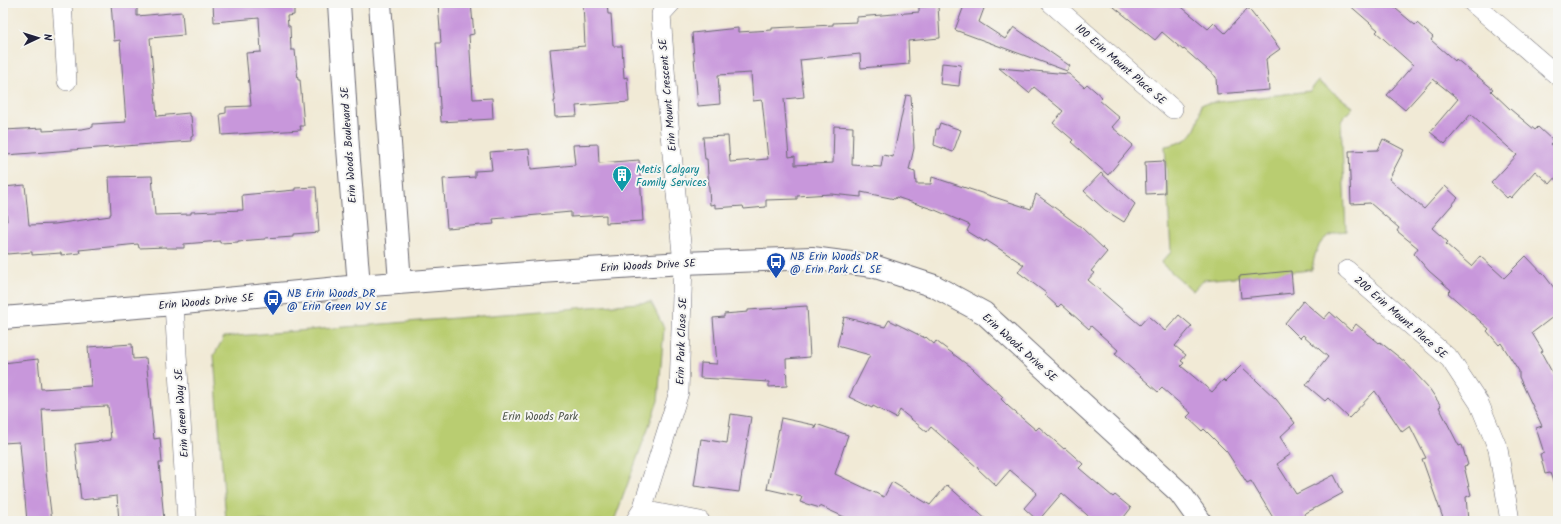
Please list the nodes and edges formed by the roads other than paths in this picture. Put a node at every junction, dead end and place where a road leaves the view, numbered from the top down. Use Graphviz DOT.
graph roads {
  1 [pos="62,3"];
  2 [pos="339,3"];
  3 [pos="380,3"];
  4 [pos="671,3"];
  5 [pos="1051,3"];
  6 [pos="1473,3"];
  7 [pos="1558,76"];
  8 [pos="68,81"];
  9 [pos="1173,109"];
  10 [pos="683,263"];
  11 [pos="1347,270"];
  12 [pos="400,283"];
  13 [pos="359,286"];
  14 [pos="174,304"];
  15 [pos="3,318"];
  16 [pos="639,516"];
  17 [pos="187,521"];
  18 [pos="700,521"];
  19 [pos="1200,521"];
  20 [pos="1510,521"];
  1 -- 8 [label="street"];
  2 -- 13 [label="street, Erin Woods Boulevard SE"];
  3 -- 12 [label="street"];
  4 -- 10 [label="street, Erin Mount Crescent SE"];
  5 -- 9 [label="street, 100 Erin Mount Place SE"];
  6 -- 7 [label="street"];
  10 -- 12 [label="street, Erin Woods Drive SE"];
  10 -- 16 [label="street, Erin Park Close SE"];
  10 -- 19 [label="street, Erin Woods Drive SE"];
  11 -- 20 [label="street, 200 Erin Mount Place SE"];
  12 -- 13 [label="street, Erin Woods Drive SE"];
  13 -- 14 [label="street, Erin Woods Drive SE"];
  14 -- 15 [label="street, Erin Woods Drive SE"];
  14 -- 17 [label="street, Erin Green Way SE"];
  16 -- 18 [label="street, Erin Park Close SE"];
}
